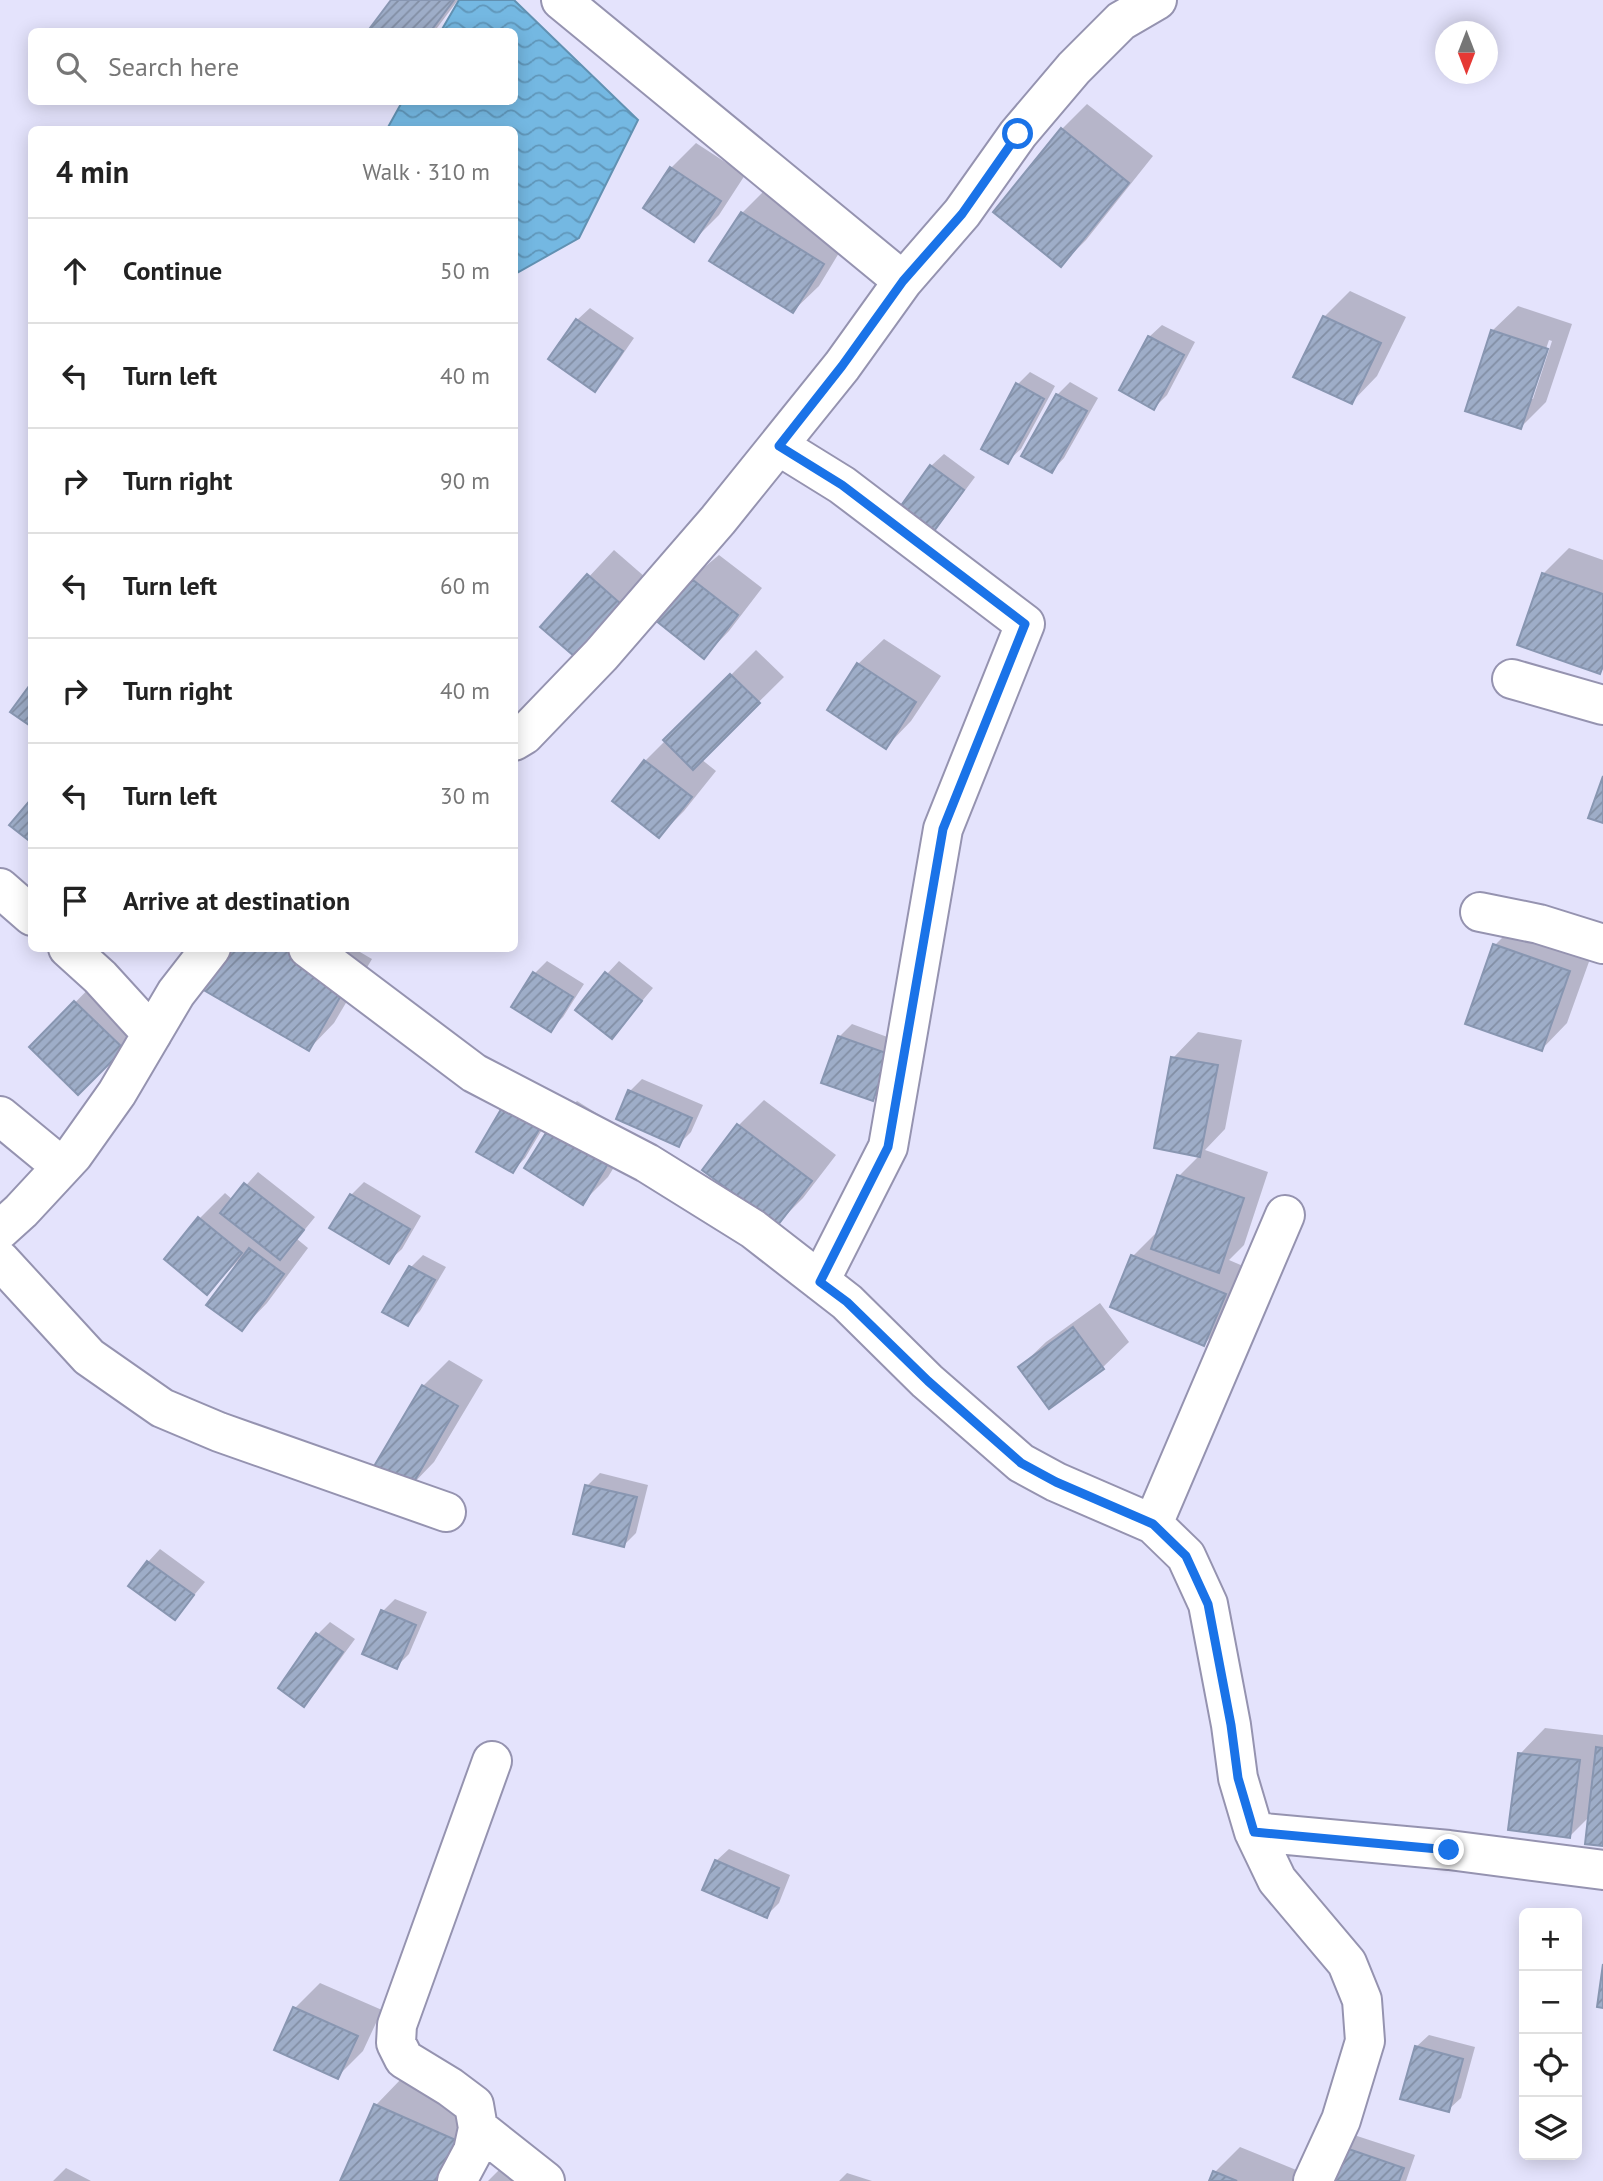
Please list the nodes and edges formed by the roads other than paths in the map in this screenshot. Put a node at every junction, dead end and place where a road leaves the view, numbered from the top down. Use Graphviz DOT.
graph roads {
  1 [pos="561,0"];
  2 [pos="1157,0"];
  3 [pos="903,281"];
  4 [pos="779,446"];
  5 [pos="1512,679"];
  6 [pos="1603,705"];
  7 [pos="518,739"];
  8 [pos="0,888"];
  9 [pos="28,912"];
  10 [pos="1480,912"];
  11 [pos="1603,944"];
  12 [pos="72,952"];
  13 [pos="208,952"];
  14 [pos="313,952"];
  15 [pos="152,1034"];
  16 [pos="0,1116"];
  17 [pos="62,1167"];
  18 [pos="1284,1215"];
  19 [pos="0,1230"];
  20 [pos="0,1260"];
  21 [pos="820,1282"];
  22 [pos="446,1512"];
  23 [pos="1153,1524"];
  24 [pos="492,1761"];
  25 [pos="1254,1832"];
  26 [pos="1603,1870"];
  27 [pos="478,2127"];
  28 [pos="457,2181"];
  29 [pos="545,2181"];
  30 [pos="1313,2181"];
  1 -- 3 [label="street"];
  2 -- 3 [label="street"];
  3 -- 4 [label="street"];
  4 -- 7 [label="street"];
  4 -- 21 [label="street"];
  5 -- 6 [label="street"];
  8 -- 9 [label="street"];
  10 -- 11 [label="street"];
  12 -- 15 [label="street"];
  13 -- 15 [label="street"];
  14 -- 21 [label="street"];
  15 -- 17 [label="street"];
  16 -- 17 [label="street"];
  17 -- 19 [label="street"];
  18 -- 23 [label="street"];
  20 -- 22 [label="street"];
  21 -- 23 [label="street"];
  23 -- 25 [label="street"];
  24 -- 27 [label="street"];
  25 -- 26 [label="street"];
  25 -- 30 [label="street"];
  27 -- 28 [label="street"];
  27 -- 29 [label="street"];
}
